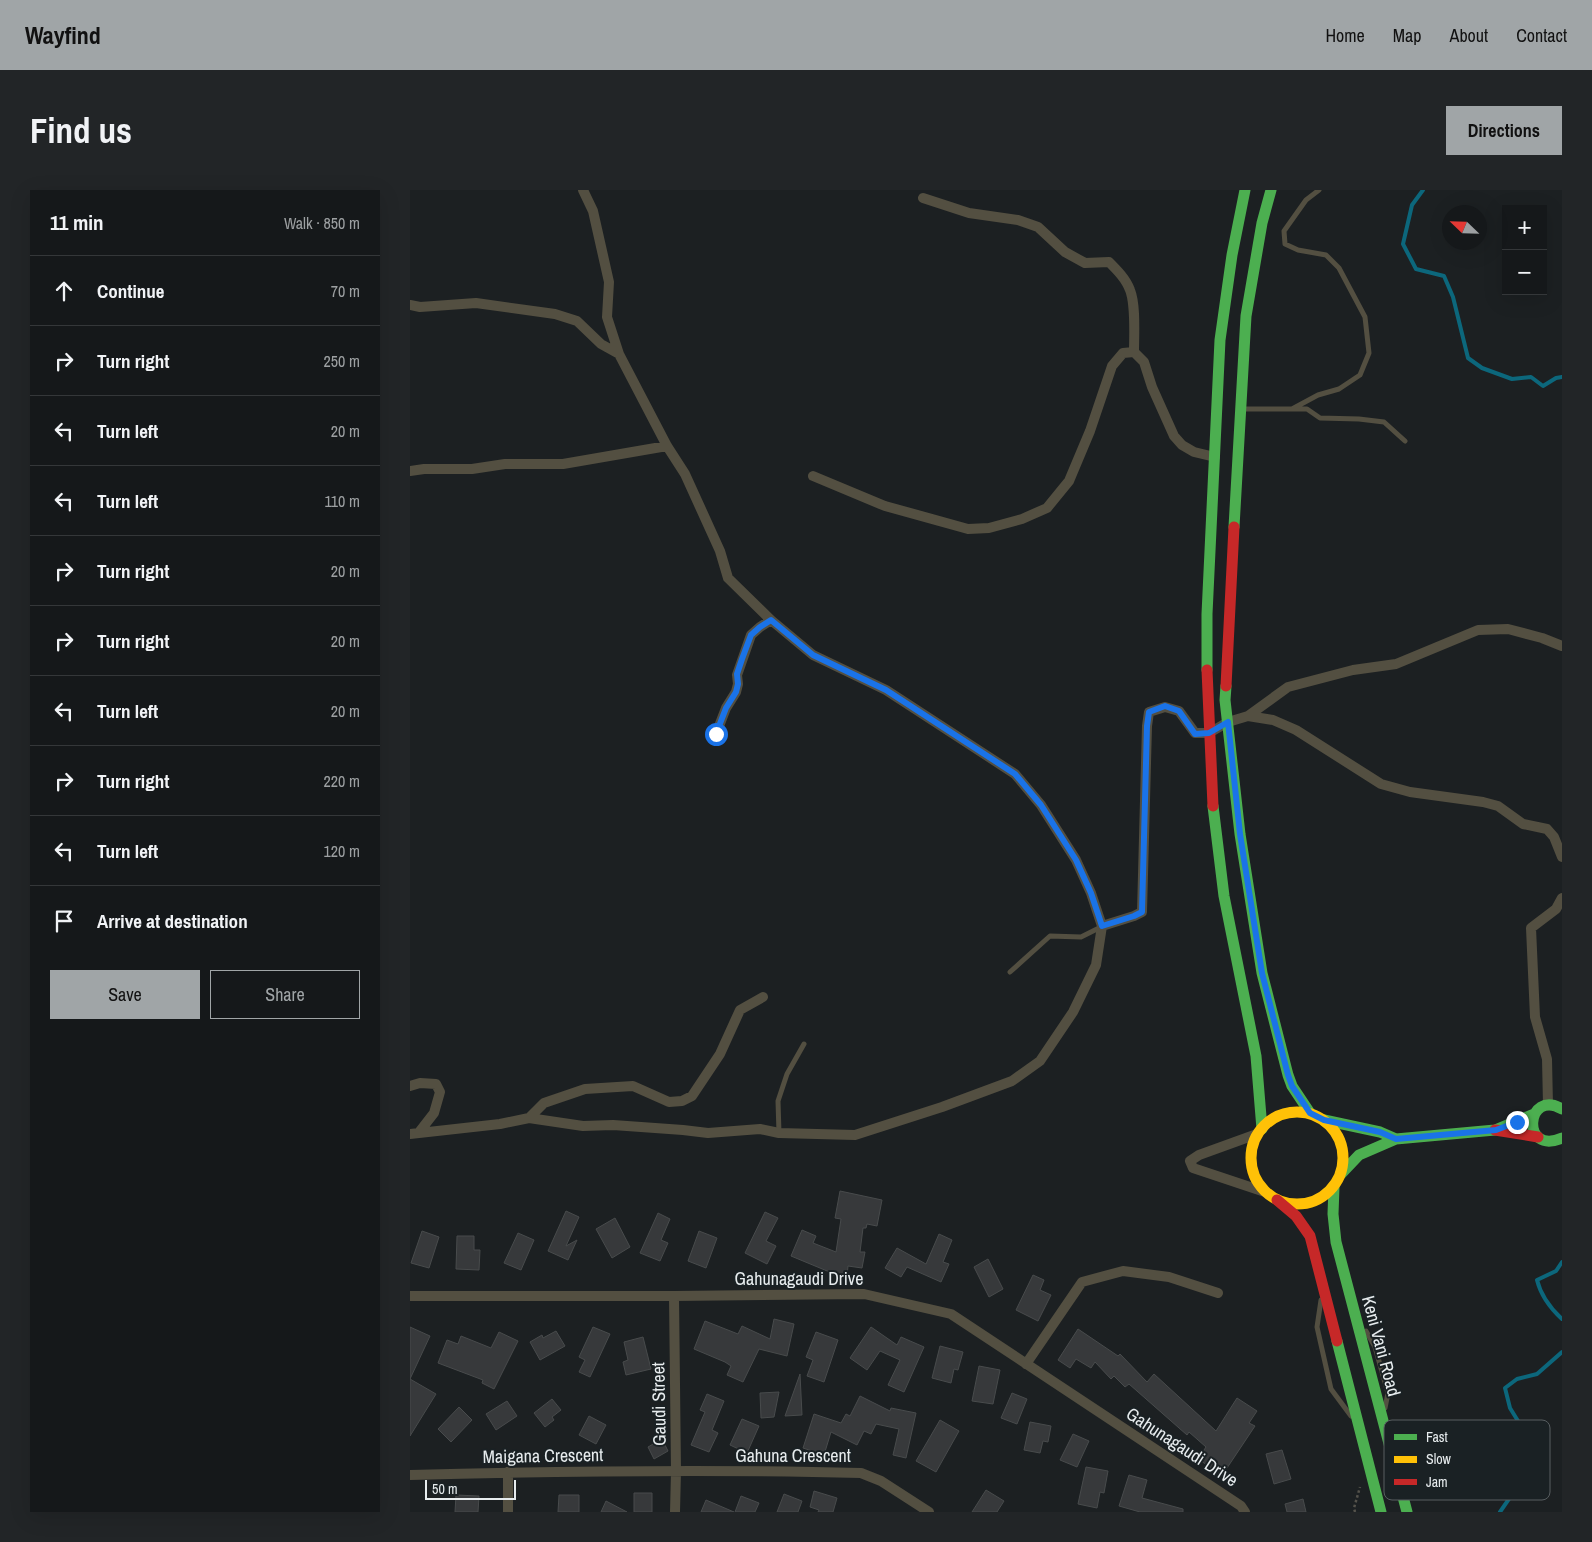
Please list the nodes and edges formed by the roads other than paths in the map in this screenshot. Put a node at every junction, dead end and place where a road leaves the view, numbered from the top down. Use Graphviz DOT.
graph roads {
  1 [pos="583,190"];
  2 [pos="1245,190"];
  3 [pos="1271,190"];
  4 [pos="1320,190"];
  5 [pos="923,198"];
  6 [pos="410,305"];
  7 [pos="1134,352"];
  8 [pos="618,354"];
  9 [pos="1292,408"];
  10 [pos="1241,409"];
  11 [pos="1405,441"];
  12 [pos="667,446"];
  13 [pos="1215,457"];
  14 [pos="410,471"];
  15 [pos="813,476"];
  16 [pos="771,620"];
  17 [pos="1562,646"];
  18 [pos="1248,716"];
  19 [pos="1228,722"];
  20 [pos="1209,733"];
  21 [pos="716,734"];
  22 [pos="1562,857"];
  23 [pos="1562,898"];
  24 [pos="1102,926"];
  25 [pos="1010,972"];
  26 [pos="763,998"];
  27 [pos="804,1044"];
  28 [pos="410,1086"];
  29 [pos="1548,1105"];
  30 [pos="1562,1109"];
  31 [pos="1310,1113"];
  32 [pos="1534,1114"];
  33 [pos="530,1118"];
  34 [pos="1324,1120"];
  35 [pos="1496,1130"];
  36 [pos="1260,1131"];
  37 [pos="415,1132"];
  38 [pos="779,1133"];
  39 [pos="1538,1137"];
  40 [pos="1562,1138"];
  41 [pos="1396,1139"];
  42 [pos="1341,1174"];
  43 [pos="1334,1187"];
  44 [pos="1264,1192"];
  45 [pos="1277,1200"];
  46 [pos="1323,1289"];
  47 [pos="1218,1294"];
  48 [pos="410,1296"];
  49 [pos="674,1296"];
  50 [pos="1026,1364"];
  51 [pos="1359,1426"];
  52 [pos="1384,1426"];
  53 [pos="676,1471"];
  54 [pos="508,1472"];
  55 [pos="410,1475"];
  56 [pos="926,1511"];
  57 [pos="508,1512"];
  58 [pos="675,1512"];
  59 [pos="1245,1512"];
  60 [pos="1381,1512"];
  1 -- 8 [label="street"];
  2 -- 13 [label="main road"];
  3 -- 10 [label="main road"];
  4 -- 9 [label="lane"];
  5 -- 7 [label="street"];
  6 -- 8 [label="street"];
  7 -- 13 [label="street"];
  7 -- 15 [label="street"];
  8 -- 12 [label="street"];
  9 -- 10 [label="lane"];
  9 -- 11 [label="lane"];
  10 -- 19 [label="main road"];
  12 -- 14 [label="street"];
  12 -- 16 [label="street"];
  13 -- 20 [label="main road"];
  16 -- 21 [label="street"];
  16 -- 24 [label="street"];
  17 -- 18 [label="street"];
  18 -- 19 [label="street"];
  18 -- 22 [label="street"];
  19 -- 20 [label="street"];
  19 -- 31 [label="main road"];
  20 -- 24 [label="street"];
  20 -- 36 [label="main road"];
  23 -- 29 [label="street"];
  24 -- 25 [label="lane"];
  24 -- 38 [label="street"];
  26 -- 33 [label="street"];
  27 -- 38 [label="lane"];
  28 -- 37 [label="street"];
  29 -- 30 [label="main road"];
  29 -- 32 [label="main road"];
  31 -- 34 [label="main road"];
  31 -- 36 [label="main road"];
  32 -- 35 [label="main road"];
  32 -- 39 [label="main road"];
  33 -- 37 [label="street"];
  33 -- 38 [label="street"];
  34 -- 41 [label="main road"];
  34 -- 42 [label="main road"];
  35 -- 39 [label="main road"];
  35 -- 41 [label="main road"];
  36 -- 44 [label="main road"];
  36 -- 44 [label="street"];
  39 -- 40 [label="main road"];
  41 -- 42 [label="main road"];
  42 -- 43 [label="main road"];
  43 -- 45 [label="main road"];
  43 -- 52 [label="main road, Keni Vani Road"];
  44 -- 45 [label="main road"];
  45 -- 46 [label="main road"];
  46 -- 51 [label="main road"];
  46 -- 51 [label="lane"];
  47 -- 50 [label="street"];
  48 -- 49 [label="street, Gahunagaudi Drive"];
  49 -- 50 [label="street, Gahunagaudi Drive"];
  49 -- 53 [label="street, Gaudi Street"];
  50 -- 59 [label="street, Gahunagaudi Drive"];
  51 -- 60 [label="main road"];
  53 -- 54 [label="street, Maigana Crescent"];
  53 -- 56 [label="street, Gahuna Crescent"];
  53 -- 58 [label="street, Gaudi Street"];
  54 -- 55 [label="street, Maigana Crescent"];
  54 -- 57 [label="street"];
}
